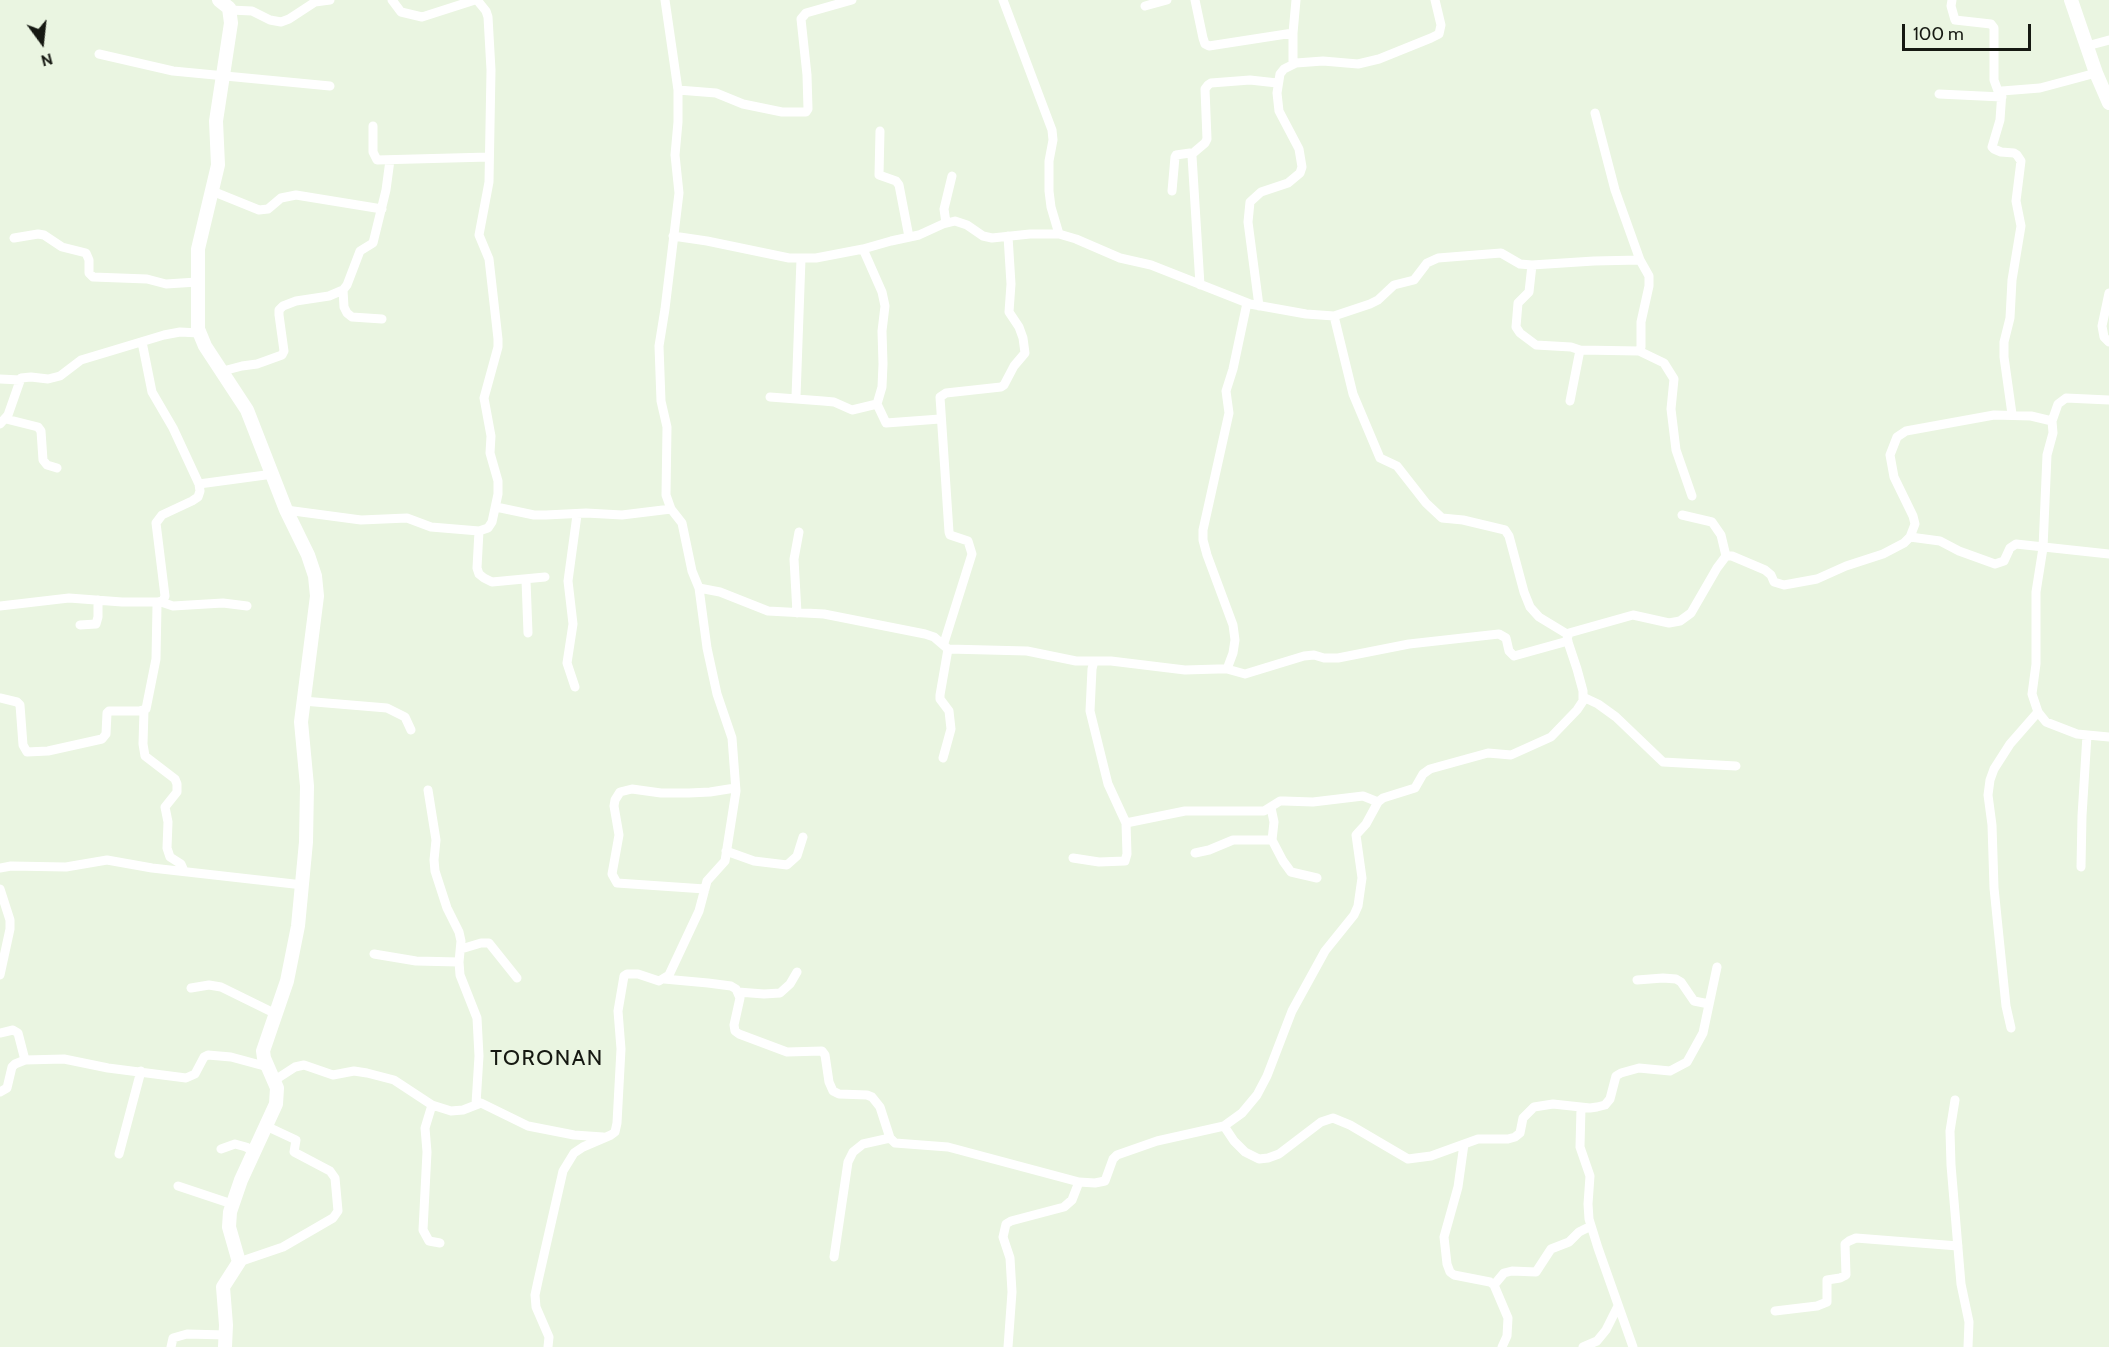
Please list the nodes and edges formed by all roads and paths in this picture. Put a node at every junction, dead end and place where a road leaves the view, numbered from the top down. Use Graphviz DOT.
graph roads {
  1 [pos="219,0"];
  2 [pos="330,0"];
  3 [pos="392,0"];
  4 [pos="476,0"];
  5 [pos="665,0"];
  6 [pos="852,0"];
  7 [pos="1003,0"];
  8 [pos="1167,0"];
  9 [pos="1195,0"];
  10 [pos="1296,0"];
  11 [pos="1435,0"];
  12 [pos="1952,0"];
  13 [pos="2071,0"];
  14 [pos="1145,6"];
  15 [pos="230,10"];
  16 [pos="1293,33"];
  17 [pos="2109,40"];
  18 [pos="2087,46"];
  19 [pos="99,54"];
  20 [pos="1293,64"];
  21 [pos="2096,73"];
  22 [pos="224,76"];
  23 [pos="1277,83"];
  24 [pos="330,86"];
  25 [pos="678,90"];
  26 [pos="1939,94"];
  27 [pos="2002,94"];
  28 [pos="2109,103"];
  29 [pos="1595,113"];
  30 [pos="373,126"];
  31 [pos="880,130"];
  32 [pos="1192,154"];
  33 [pos="489,157"];
  34 [pos="390,160"];
  35 [pos="952,176"];
  36 [pos="212,191"];
  37 [pos="1172,191"];
  38 [pos="382,209"];
  39 [pos="946,223"];
  40 [pos="1059,234"];
  41 [pos="673,236"];
  42 [pos="1008,236"];
  43 [pos="909,237"];
  44 [pos="14,238"];
  45 [pos="863,249"];
  46 [pos="801,259"];
  47 [pos="1640,260"];
  48 [pos="1532,265"];
  49 [pos="197,282"];
  50 [pos="1200,285"];
  51 [pos="343,290"];
  52 [pos="2109,294"];
  53 [pos="1247,303"];
  54 [pos="1259,306"];
  55 [pos="1334,316"];
  56 [pos="382,319"];
  57 [pos="199,333"];
  58 [pos="142,342"];
  59 [pos="2109,342"];
  60 [pos="1580,350"];
  61 [pos="1639,351"];
  62 [pos="223,371"];
  63 [pos="0,379"];
  64 [pos="20,380"];
  65 [pos="770,397"];
  66 [pos="796,397"];
  67 [pos="2109,397"];
  68 [pos="1570,401"];
  69 [pos="877,404"];
  70 [pos="2012,414"];
  71 [pos="940,419"];
  72 [pos="3,421"];
  73 [pos="2052,421"];
  74 [pos="57,468"];
  75 [pos="273,474"];
  76 [pos="199,484"];
  77 [pos="1692,496"];
  78 [pos="496,507"];
  79 [pos="671,509"];
  80 [pos="286,510"];
  81 [pos="577,515"];
  82 [pos="1682,515"];
  83 [pos="479,531"];
  84 [pos="799,532"];
  85 [pos="1910,537"];
  86 [pos="2043,548"];
  87 [pos="2109,554"];
  88 [pos="1726,556"];
  89 [pos="545,577"];
  90 [pos="526,580"];
  91 [pos="699,588"];
  92 [pos="98,600"];
  93 [pos="160,602"];
  94 [pos="0,606"];
  95 [pos="247,606"];
  96 [pos="797,613"];
  97 [pos="80,625"];
  98 [pos="528,633"];
  99 [pos="1567,638"];
  100 [pos="946,646"];
  101 [pos="1094,661"];
  102 [pos="1227,669"];
  103 [pos="575,687"];
  104 [pos="1583,697"];
  105 [pos="0,698"];
  106 [pos="303,701"];
  107 [pos="144,710"];
  108 [pos="2038,712"];
  109 [pos="411,730"];
  110 [pos="2087,735"];
  111 [pos="2109,737"];
  112 [pos="943,758"];
  113 [pos="1736,766"];
  114 [pos="735,788"];
  115 [pos="428,790"];
  116 [pos="1378,802"];
  117 [pos="1271,808"];
  118 [pos="1126,823"];
  119 [pos="803,837"];
  120 [pos="1272,840"];
  121 [pos="726,851"];
  122 [pos="1195,854"];
  123 [pos="1073,858"];
  124 [pos="2081,867"];
  125 [pos="0,868"];
  126 [pos="184,871"];
  127 [pos="1317,878"];
  128 [pos="303,885"];
  129 [pos="0,889"];
  130 [pos="705,889"];
  131 [pos="461,949"];
  132 [pos="374,954"];
  133 [pos="459,962"];
  134 [pos="1718,967"];
  135 [pos="797,972"];
  136 [pos="0,975"];
  137 [pos="517,978"];
  138 [pos="664,979"];
  139 [pos="1637,980"];
  140 [pos="191,988"];
  141 [pos="738,992"];
  142 [pos="1709,1004"];
  143 [pos="276,1014"];
  144 [pos="2011,1029"];
  145 [pos="0,1033"];
  146 [pos="25,1060"];
  147 [pos="268,1067"];
  148 [pos="141,1071"];
  149 [pos="275,1080"];
  150 [pos="0,1092"];
  151 [pos="1954,1100"];
  152 [pos="476,1104"];
  153 [pos="432,1105"];
  154 [pos="1581,1108"];
  155 [pos="266,1126"];
  156 [pos="1224,1126"];
  157 [pos="890,1137"];
  158 [pos="606,1138"];
  159 [pos="1464,1144"];
  160 [pos="221,1149"];
  161 [pos="255,1152"];
  162 [pos="119,1154"];
  163 [pos="1078,1182"];
  164 [pos="178,1186"];
  165 [pos="232,1204"];
  166 [pos="1591,1226"];
  167 [pos="440,1243"];
  168 [pos="1958,1246"];
  169 [pos="834,1257"];
  170 [pos="239,1262"];
  171 [pos="1494,1285"];
  172 [pos="1618,1306"];
  173 [pos="1775,1311"];
  174 [pos="226,1341"];
  175 [pos="171,1347"];
  176 [pos="548,1347"];
  177 [pos="1008,1347"];
  178 [pos="1502,1347"];
  179 [pos="1583,1347"];
  180 [pos="1633,1347"];
  181 [pos="1968,1347"];
  1 -- 15 [label="street"];
  2 -- 15 [label="street"];
  3 -- 4 [label="street"];
  4 -- 33 [label="street"];
  5 -- 25 [label="street"];
  6 -- 25 [label="street"];
  7 -- 40 [label="street"];
  8 -- 14 [label="street"];
  9 -- 16 [label="street"];
  10 -- 16 [label="street"];
  11 -- 20 [label="street"];
  12 -- 27 [label="street"];
  13 -- 18 [label="street"];
  15 -- 22 [label="street"];
  16 -- 20 [label="street"];
  17 -- 18 [label="street"];
  18 -- 21 [label="street"];
  19 -- 22 [label="street"];
  20 -- 23 [label="street"];
  21 -- 27 [label="street"];
  21 -- 28 [label="street"];
  22 -- 24 [label="street"];
  22 -- 36 [label="street"];
  23 -- 32 [label="street"];
  23 -- 54 [label="street"];
  25 -- 41 [label="street"];
  26 -- 27 [label="street"];
  27 -- 70 [label="street"];
  29 -- 47 [label="street"];
  30 -- 34 [label="street"];
  31 -- 43 [label="street"];
  32 -- 37 [label="street"];
  32 -- 50 [label="street"];
  33 -- 34 [label="street"];
  33 -- 78 [label="street"];
  34 -- 38 [label="street"];
  35 -- 39 [label="street"];
  36 -- 38 [label="street"];
  36 -- 49 [label="street"];
  38 -- 51 [label="street"];
  39 -- 42 [label="street"];
  39 -- 43 [label="street"];
  40 -- 42 [label="street"];
  40 -- 50 [label="street"];
  41 -- 46 [label="street"];
  41 -- 79 [label="street"];
  42 -- 71 [label="street"];
  43 -- 45 [label="street"];
  44 -- 49 [label="street"];
  45 -- 46 [label="street"];
  45 -- 69 [label="street"];
  46 -- 66 [label="street"];
  47 -- 48 [label="street"];
  47 -- 61 [label="street"];
  48 -- 55 [label="street"];
  48 -- 60 [label="street"];
  49 -- 57 [label="street"];
  50 -- 53 [label="street"];
  51 -- 56 [label="street"];
  51 -- 62 [label="street"];
  52 -- 59 [label="street"];
  53 -- 54 [label="street"];
  53 -- 102 [label="street"];
  54 -- 55 [label="street"];
  55 -- 99 [label="street"];
  57 -- 58 [label="street"];
  57 -- 62 [label="street"];
  58 -- 64 [label="street"];
  58 -- 76 [label="street"];
  60 -- 61 [label="street"];
  60 -- 68 [label="street"];
  61 -- 77 [label="street"];
  62 -- 75 [label="street"];
  63 -- 64 [label="street"];
  64 -- 72 [label="street"];
  65 -- 66 [label="street"];
  66 -- 69 [label="street"];
  67 -- 73 [label="street"];
  69 -- 71 [label="street"];
  70 -- 73 [label="street"];
  70 -- 85 [label="street"];
  71 -- 100 [label="street"];
  72 -- 74 [label="street"];
  73 -- 86 [label="street"];
  75 -- 76 [label="street"];
  75 -- 80 [label="street"];
  76 -- 93 [label="street"];
  78 -- 81 [label="street"];
  78 -- 83 [label="street"];
  79 -- 81 [label="street"];
  79 -- 91 [label="street"];
  80 -- 83 [label="street"];
  80 -- 106 [label="street"];
  81 -- 103 [label="street"];
  82 -- 88 [label="street"];
  83 -- 90 [label="street"];
  84 -- 96 [label="street"];
  85 -- 86 [label="street"];
  85 -- 88 [label="street"];
  86 -- 87 [label="street"];
  86 -- 108 [label="street"];
  88 -- 99 [label="street"];
  89 -- 90 [label="street"];
  90 -- 98 [label="street"];
  91 -- 96 [label="street"];
  91 -- 114 [label="street"];
  92 -- 93 [label="street"];
  92 -- 94 [label="street"];
  92 -- 97 [label="street"];
  93 -- 95 [label="street"];
  93 -- 107 [label="street"];
  96 -- 100 [label="street"];
  99 -- 102 [label="street"];
  99 -- 104 [label="street"];
  100 -- 101 [label="street"];
  100 -- 112 [label="street"];
  101 -- 102 [label="street"];
  101 -- 118 [label="street"];
  104 -- 113 [label="street"];
  104 -- 116 [label="street"];
  105 -- 107 [label="street"];
  106 -- 109 [label="street"];
  106 -- 128 [label="street"];
  107 -- 126 [label="street"];
  108 -- 110 [label="street"];
  108 -- 144 [label="street"];
  110 -- 111 [label="street"];
  110 -- 124 [label="street"];
  114 -- 121 [label="street"];
  114 -- 130 [label="street"];
  115 -- 131 [label="street"];
  116 -- 117 [label="street"];
  116 -- 156 [label="street"];
  117 -- 118 [label="street"];
  117 -- 120 [label="street"];
  118 -- 123 [label="street"];
  119 -- 121 [label="street"];
  120 -- 122 [label="street"];
  120 -- 127 [label="street"];
  121 -- 130 [label="street"];
  125 -- 126 [label="street"];
  126 -- 128 [label="street"];
  128 -- 143 [label="street"];
  129 -- 136 [label="street"];
  130 -- 138 [label="street"];
  131 -- 133 [label="street"];
  131 -- 137 [label="street"];
  132 -- 133 [label="street"];
  133 -- 152 [label="street"];
  134 -- 142 [label="street"];
  135 -- 141 [label="street"];
  138 -- 141 [label="street"];
  138 -- 158 [label="street"];
  139 -- 142 [label="street"];
  140 -- 143 [label="street"];
  141 -- 157 [label="street"];
  142 -- 154 [label="street"];
  143 -- 147 [label="street"];
  145 -- 146 [label="street"];
  146 -- 148 [label="street"];
  146 -- 150 [label="street"];
  147 -- 148 [label="street"];
  147 -- 149 [label="street"];
  148 -- 162 [label="street"];
  149 -- 153 [label="street"];
  149 -- 155 [label="street"];
  151 -- 168 [label="street"];
  152 -- 153 [label="street"];
  152 -- 158 [label="street"];
  153 -- 167 [label="street"];
  154 -- 159 [label="street"];
  154 -- 166 [label="street"];
  155 -- 161 [label="street"];
  155 -- 170 [label="street"];
  156 -- 159 [label="street"];
  156 -- 163 [label="street"];
  157 -- 163 [label="street"];
  157 -- 169 [label="street"];
  158 -- 176 [label="street"];
  159 -- 171 [label="street"];
  160 -- 161 [label="street"];
  161 -- 165 [label="street"];
  163 -- 177 [label="street"];
  164 -- 165 [label="street"];
  165 -- 170 [label="street"];
  166 -- 171 [label="street"];
  166 -- 172 [label="street"];
  168 -- 173 [label="street"];
  168 -- 181 [label="street"];
  170 -- 174 [label="street"];
  171 -- 178 [label="street"];
  172 -- 179 [label="street"];
  172 -- 180 [label="street"];
  174 -- 175 [label="street"];
}
